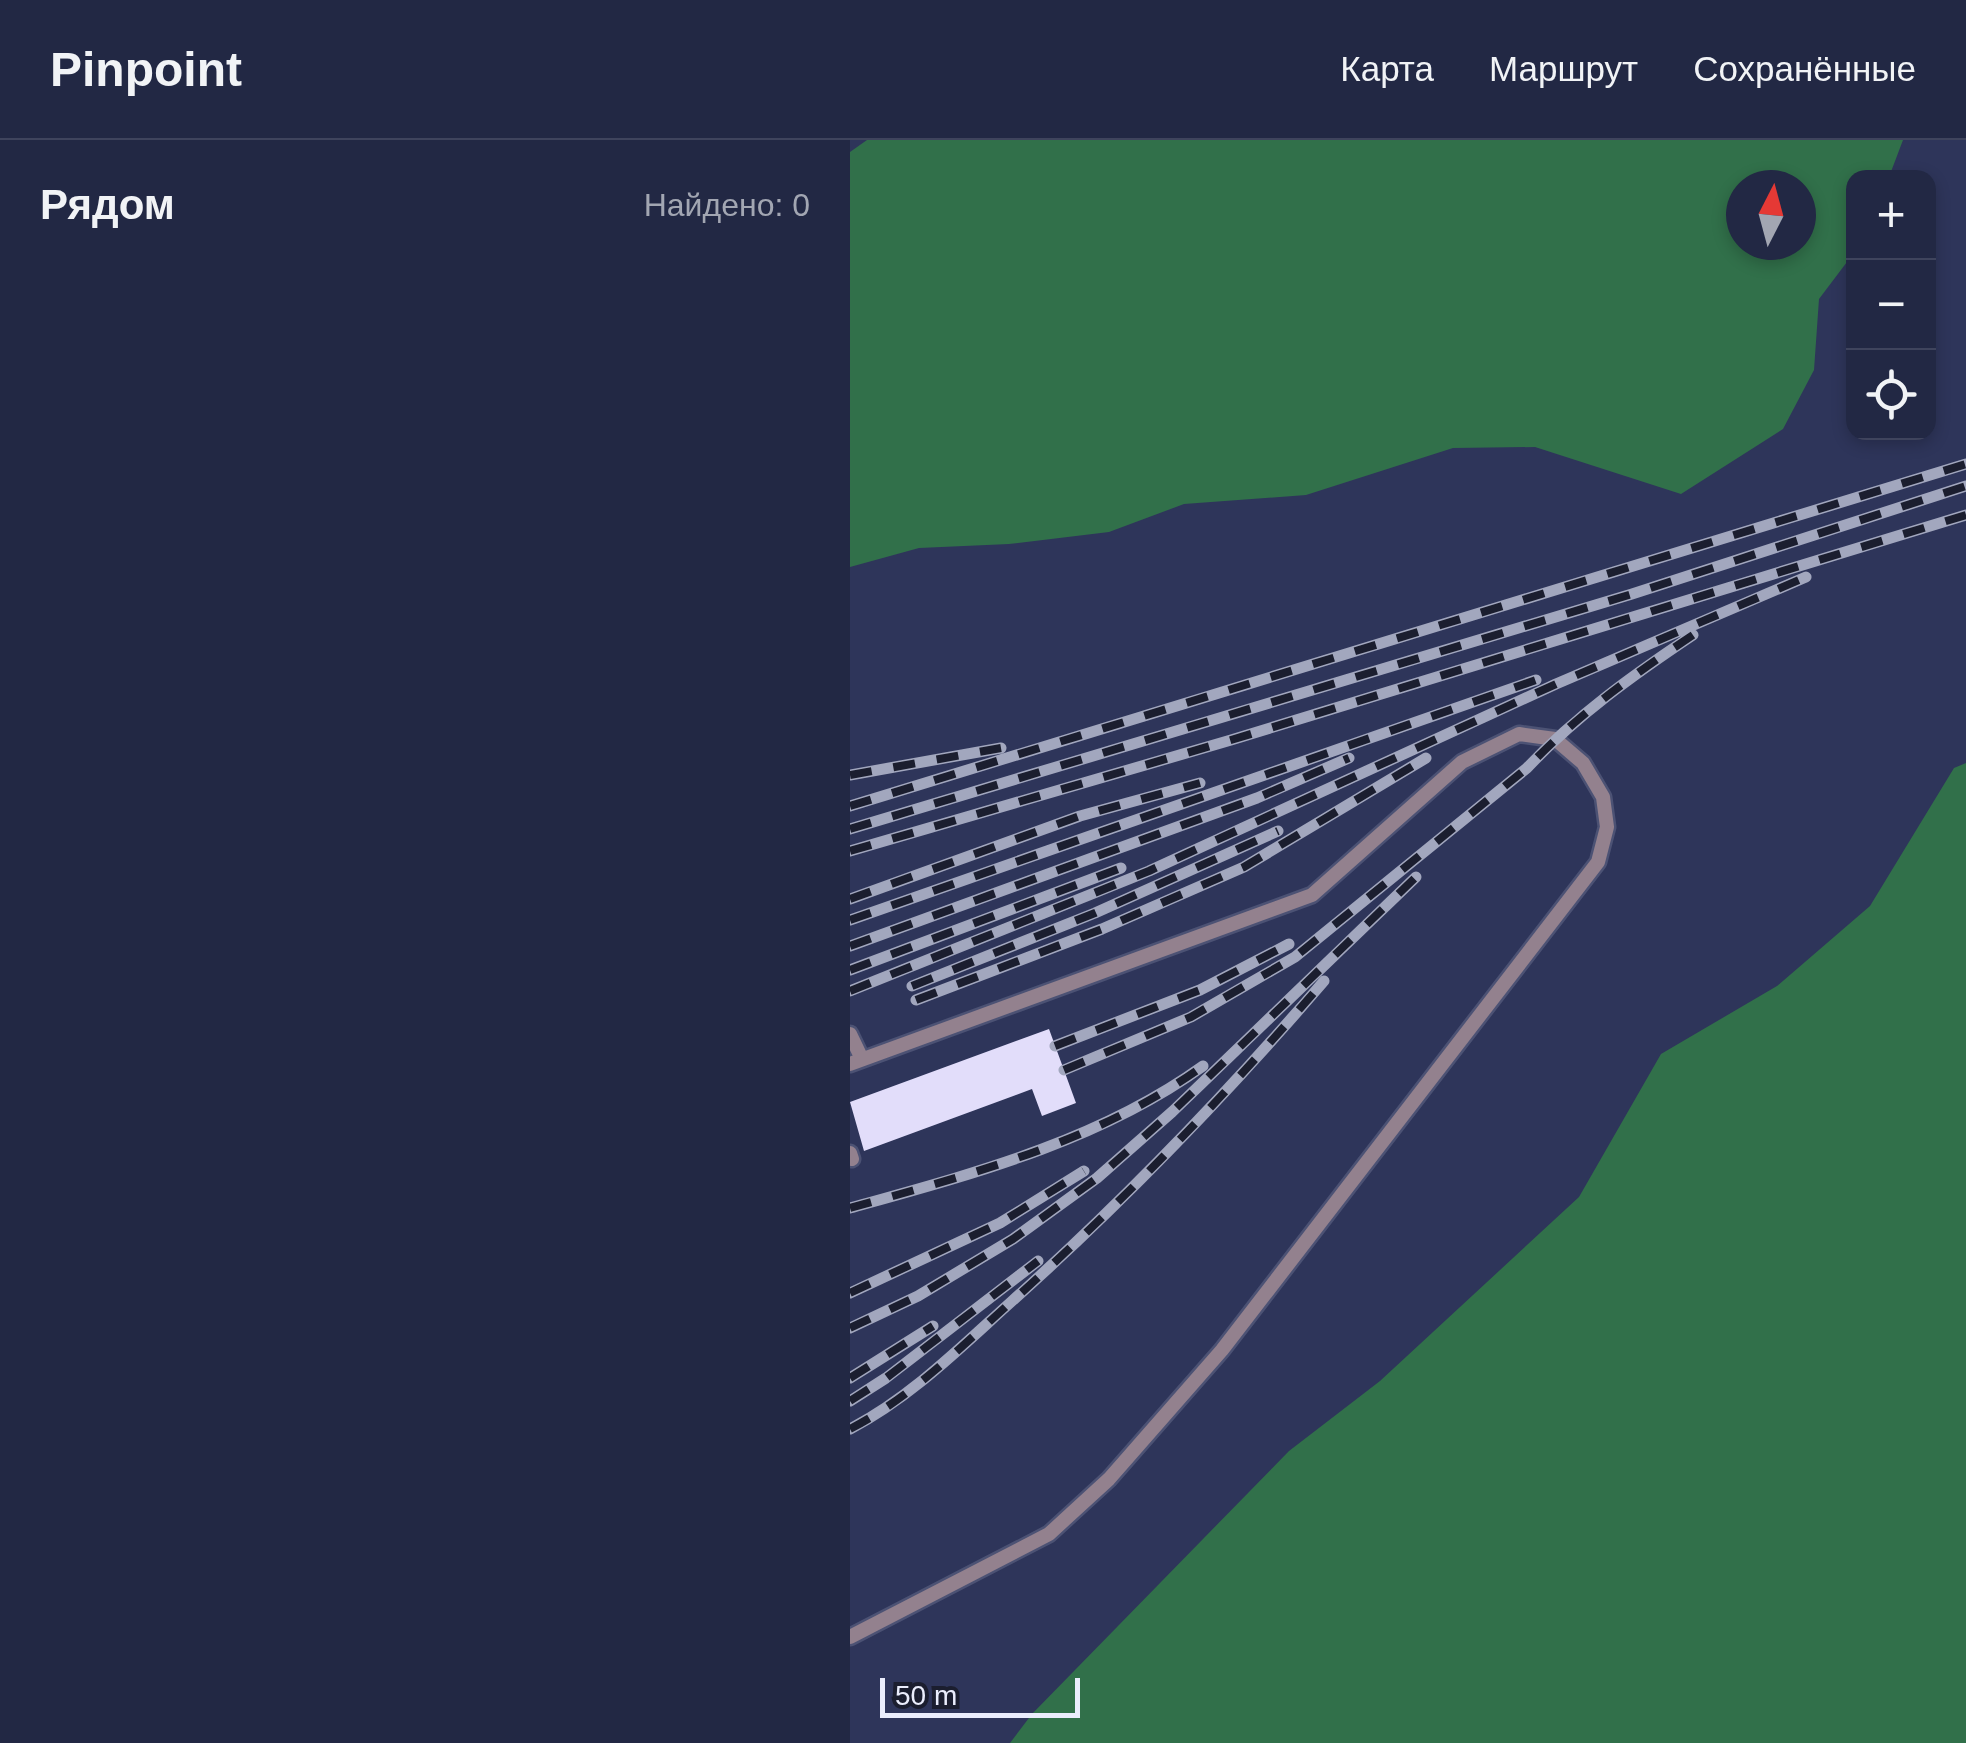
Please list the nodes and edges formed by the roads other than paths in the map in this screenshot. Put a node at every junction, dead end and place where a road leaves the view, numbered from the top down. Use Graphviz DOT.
graph roads {
  1 [pos="850,1034"];
  2 [pos="856,1061"];
  3 [pos="850,1637"];
  1 -- 2 [label="lane"];
  2 -- 3 [label="lane"];
}
